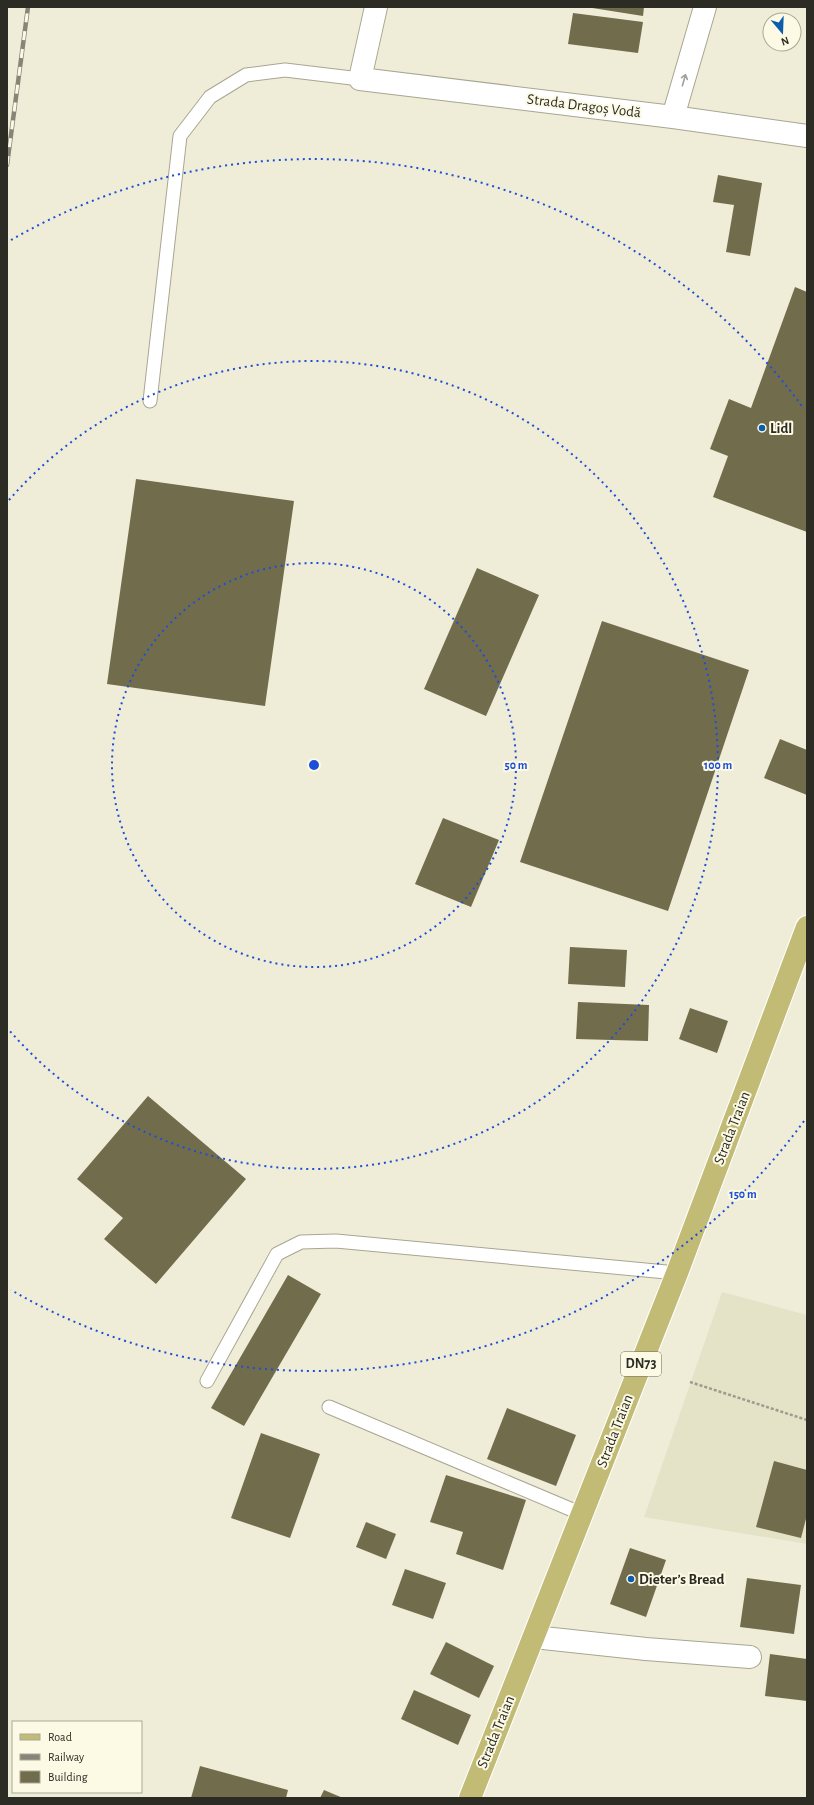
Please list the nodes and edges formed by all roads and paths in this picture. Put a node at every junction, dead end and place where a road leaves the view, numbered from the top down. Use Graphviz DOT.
graph roads {
  1 [pos="376,7"];
  2 [pos="705,7"];
  3 [pos="360,79"];
  4 [pos="673,117"];
  5 [pos="807,136"];
  6 [pos="150,401"];
  7 [pos="807,927"];
  8 [pos="677,1273"];
  9 [pos="207,1381"];
  10 [pos="690,1382"];
  11 [pos="328,1407"];
  12 [pos="807,1420"];
  13 [pos="582,1514"];
  14 [pos="534,1637"];
  15 [pos="750,1657"];
  16 [pos="470,1798"];
  1 -- 3 [label="street"];
  4 -- 2 [label="street, one-way"];
  3 -- 4 [label="street, Strada Dragoș Vodă"];
  3 -- 6 [label="lane"];
  4 -- 5 [label="street, Strada Dragoș Vodă"];
  7 -- 8 [label="main road, Strada Traian / DN73"];
  8 -- 9 [label="lane"];
  8 -- 13 [label="main road, Strada Traian / DN73"];
  10 -- 12 [label="path"];
  11 -- 13 [label="lane"];
  13 -- 14 [label="main road, Strada Traian / DN73"];
  14 -- 15 [label="street"];
  14 -- 16 [label="main road, Strada Traian / DN73"];
}
